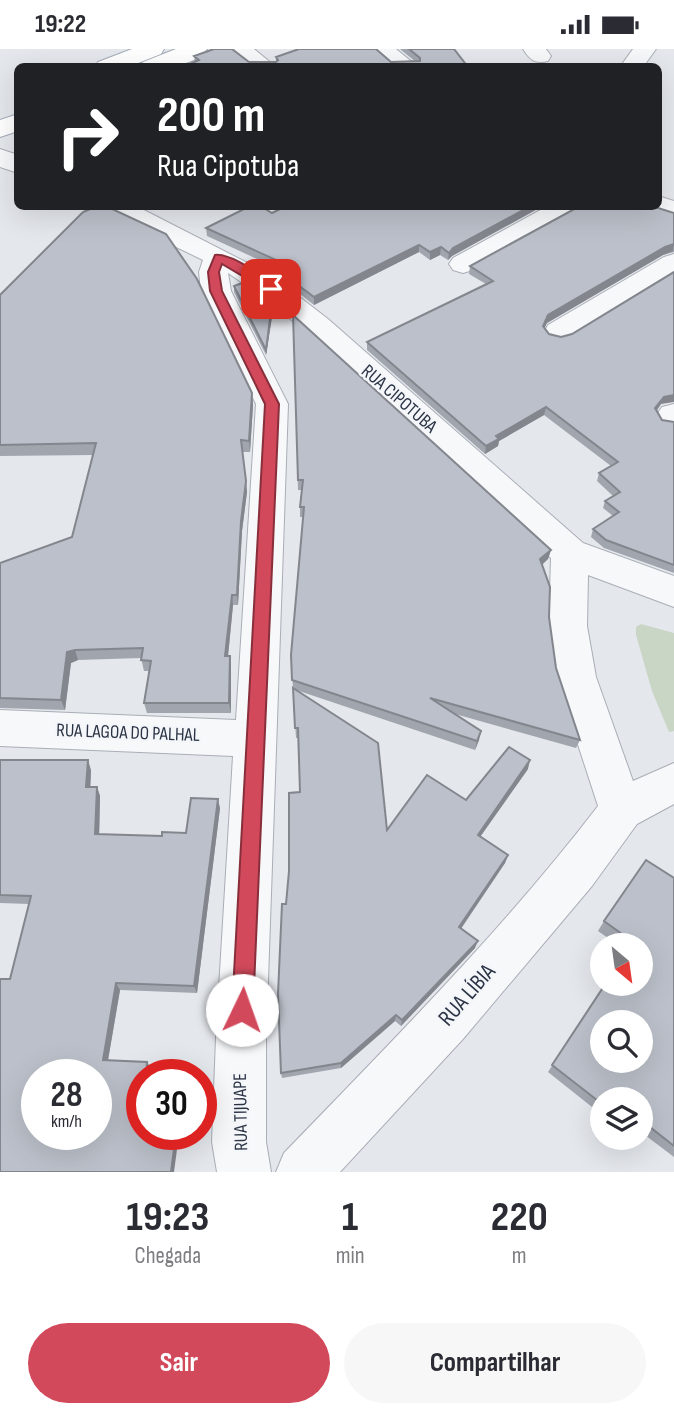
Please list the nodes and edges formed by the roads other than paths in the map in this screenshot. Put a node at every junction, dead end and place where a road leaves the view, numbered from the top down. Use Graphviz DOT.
graph roads {
  1 [pos="153,49"];
  2 [pos="196,49"];
  3 [pos="239,49"];
  4 [pos="381,49"];
  5 [pos="645,49"];
  6 [pos="116,63"];
  7 [pos="161,63"];
  8 [pos="259,63"];
  9 [pos="401,63"];
  10 [pos="634,63"];
  11 [pos="122,210"];
  12 [pos="560,210"];
  13 [pos="219,257"];
  14 [pos="674,263"];
  15 [pos="463,264"];
  16 [pos="559,332"];
  17 [pos="570,553"];
  18 [pos="674,592"];
  19 [pos="0,728"];
  20 [pos="256,739"];
  21 [pos="674,782"];
  22 [pos="621,810"];
  23 [pos="244,1172"];
  24 [pos="303,1172"];
  1 -- 6 [label="main road"];
  2 -- 7 [label="main road"];
  3 -- 8 [label="street"];
  4 -- 9 [label="street"];
  5 -- 10 [label="street"];
  11 -- 13 [label="street"];
  12 -- 15 [label="street"];
  13 -- 17 [label="street, RUA CIPOTUBA"];
  13 -- 20 [label="street, RUA TIJUAPE"];
  14 -- 16 [label="street"];
  17 -- 18 [label="street, RUA CIPOTUBA"];
  17 -- 22 [label="street"];
  19 -- 20 [label="street, RUA LAGOA DO PALHAL"];
  20 -- 23 [label="street, RUA TIJUAPE"];
  21 -- 22 [label="street"];
  22 -- 24 [label="street, RUA LÍBIA"];
}
